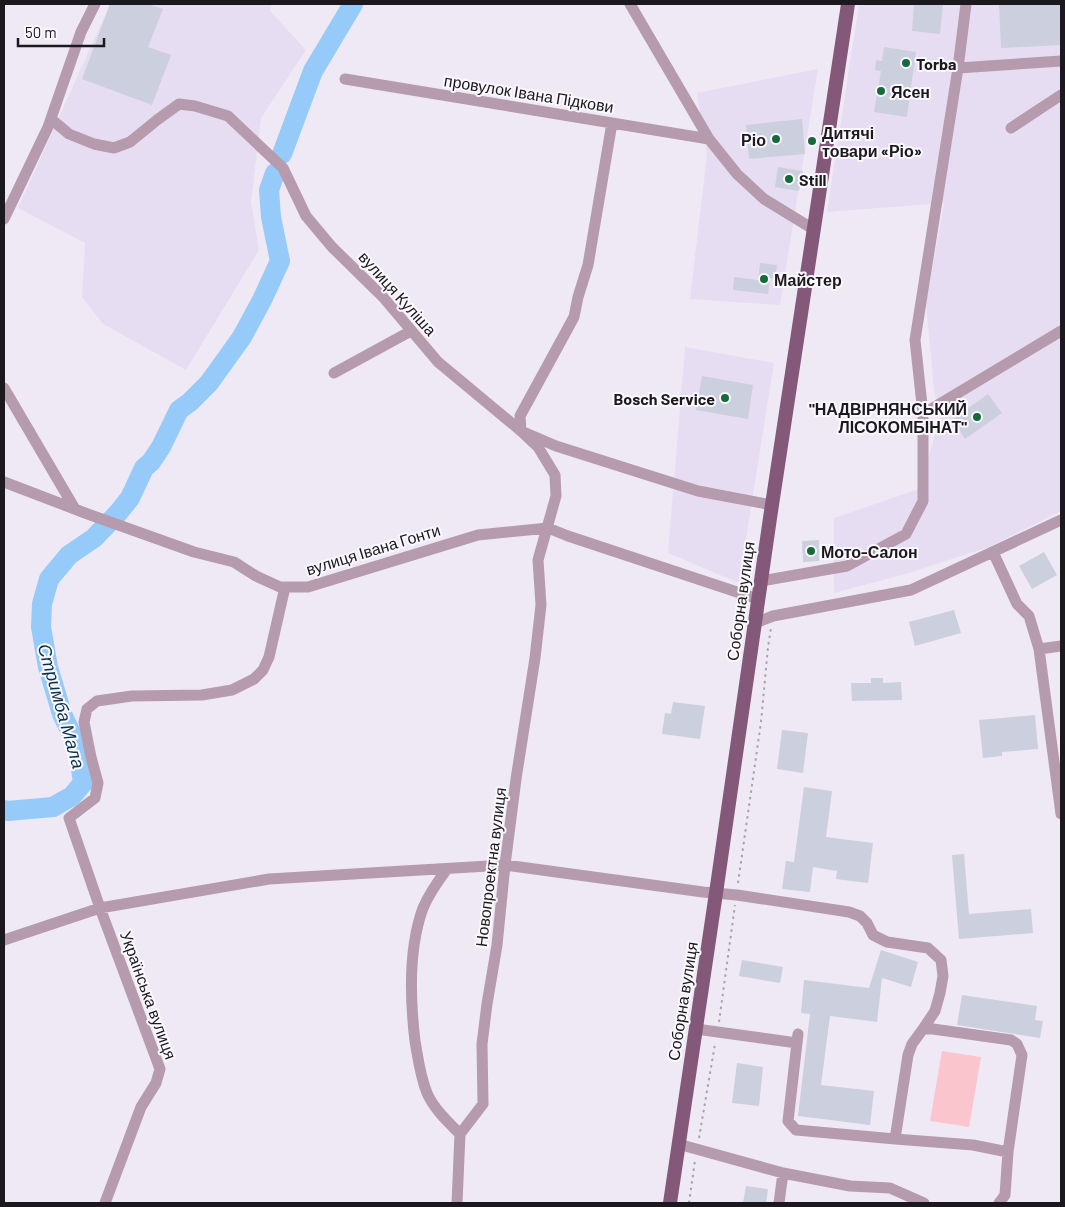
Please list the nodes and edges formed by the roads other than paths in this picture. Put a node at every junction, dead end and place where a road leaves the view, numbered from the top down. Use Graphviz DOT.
graph roads {
  1 [pos="95,4"];
  2 [pos="630,4"];
  3 [pos="848,4"];
  4 [pos="966,4"];
  5 [pos="1061,61"];
  6 [pos="958,68"];
  7 [pos="345,79"];
  8 [pos="1061,95"];
  9 [pos="51,119"];
  10 [pos="612,123"];
  11 [pos="1011,128"];
  12 [pos="708,139"];
  13 [pos="4,219"];
  14 [pos="813,229"];
  15 [pos="411,331"];
  16 [pos="1061,331"];
  17 [pos="334,373"];
  18 [pos="4,388"];
  19 [pos="923,414"];
  20 [pos="521,431"];
  21 [pos="4,482"];
  22 [pos="772,506"];
  23 [pos="80,511"];
  24 [pos="1061,520"];
  25 [pos="548,528"];
  26 [pos="993,552"];
  27 [pos="761,582"];
  28 [pos="285,587"];
  29 [pos="758,600"];
  30 [pos="755,623"];
  31 [pos="1061,646"];
  32 [pos="1039,649"];
  33 [pos="1061,814"];
  34 [pos="505,865"];
  35 [pos="446,869"];
  36 [pos="716,893"];
  37 [pos="100,908"];
  38 [pos="4,940"];
  39 [pos="696,1029"];
  40 [pos="923,1029"];
  41 [pos="460,1134"];
  42 [pos="895,1139"];
  43 [pos="678,1144"];
  44 [pos="1008,1152"];
  45 [pos="783,1173"];
  46 [pos="105,1203"];
  47 [pos="457,1203"];
  48 [pos="670,1203"];
  49 [pos="779,1203"];
  50 [pos="924,1203"];
  51 [pos="999,1203"];
  1 -- 9 [label="street"];
  2 -- 12 [label="street"];
  3 -- 14 [label="main road, Соборна вулиця"];
  4 -- 6 [label="street"];
  5 -- 6 [label="street"];
  6 -- 19 [label="street"];
  7 -- 10 [label="street, провулок Івана Підкови"];
  8 -- 11 [label="street"];
  9 -- 13 [label="street"];
  9 -- 15 [label="street, вулиця Куліша"];
  10 -- 12 [label="street, провулок Івана Підкови"];
  10 -- 20 [label="street"];
  12 -- 14 [label="street"];
  14 -- 22 [label="main road, Соборна вулиця"];
  15 -- 17 [label="street"];
  15 -- 20 [label="street, вулиця Куліша"];
  16 -- 19 [label="street"];
  18 -- 23 [label="street"];
  19 -- 27 [label="street"];
  20 -- 22 [label="street, вулиця Куліша"];
  20 -- 25 [label="street, Новопроектна вулиця"];
  21 -- 23 [label="street, вулиця Івана Гонти"];
  22 -- 27 [label="main road, Соборна вулиця"];
  23 -- 28 [label="street, вулиця Івана Гонти"];
  24 -- 26 [label="street"];
  25 -- 28 [label="street, вулиця Івана Гонти"];
  25 -- 29 [label="street, вулиця Івана Гонти"];
  25 -- 34 [label="street, Новопроектна вулиця"];
  26 -- 30 [label="street"];
  26 -- 32 [label="street"];
  27 -- 29 [label="main road, Соборна вулиця"];
  28 -- 37 [label="street, Українська вулиця"];
  29 -- 30 [label="main road, Соборна вулиця"];
  30 -- 36 [label="main road, Соборна вулиця"];
  31 -- 32 [label="street"];
  32 -- 33 [label="street"];
  34 -- 35 [label="street"];
  34 -- 36 [label="street"];
  34 -- 41 [label="street, Новопроектна вулиця"];
  35 -- 37 [label="street"];
  35 -- 41 [label="street"];
  36 -- 39 [label="main road, Соборна вулиця"];
  36 -- 40 [label="street"];
  37 -- 38 [label="street"];
  37 -- 46 [label="street, Українська вулиця"];
  39 -- 42 [label="street"];
  39 -- 43 [label="main road, Соборна вулиця"];
  40 -- 42 [label="street"];
  40 -- 44 [label="street"];
  41 -- 47 [label="street"];
  42 -- 44 [label="street"];
  43 -- 45 [label="street"];
  43 -- 48 [label="main road, Соборна вулиця"];
  44 -- 51 [label="street"];
  45 -- 49 [label="street"];
  45 -- 50 [label="street"];
}
